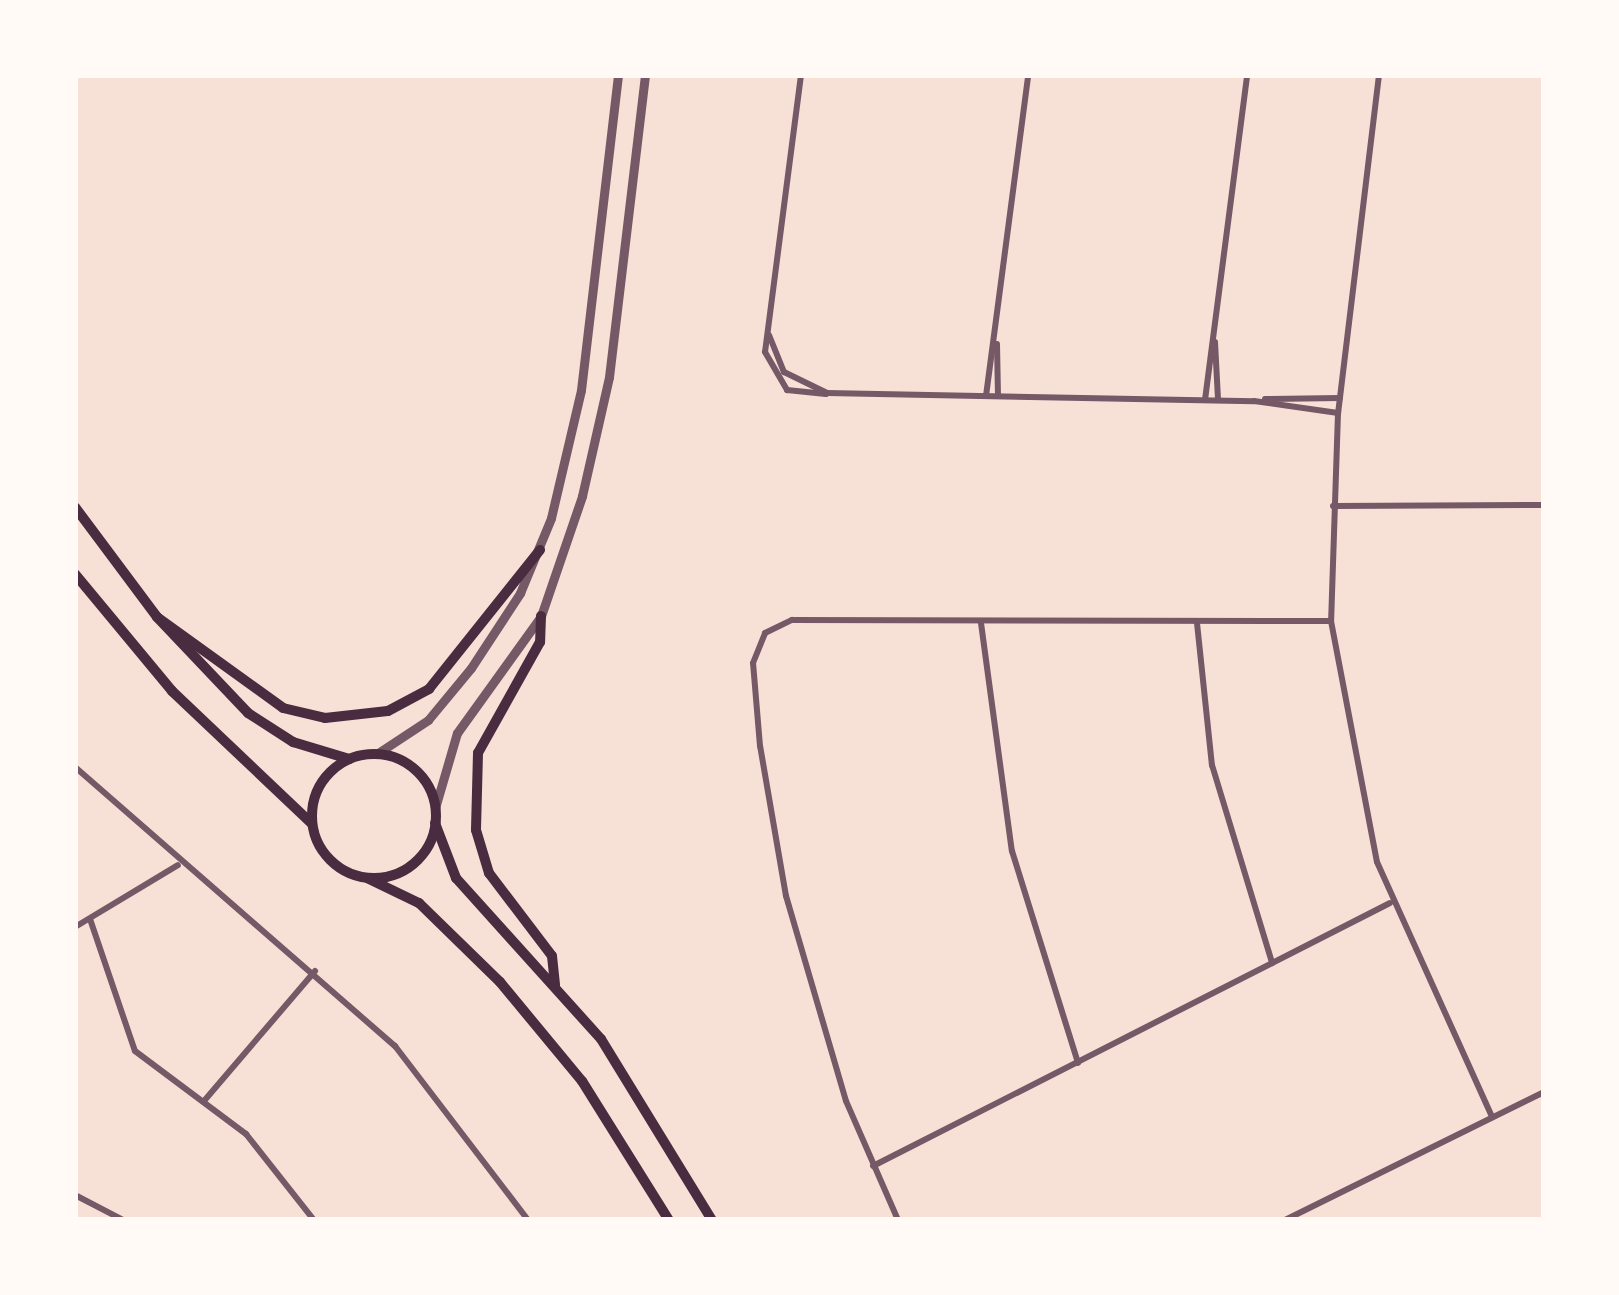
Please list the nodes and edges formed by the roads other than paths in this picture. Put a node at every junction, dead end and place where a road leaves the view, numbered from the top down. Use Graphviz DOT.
graph roads {
  1 [pos="618,75"];
  2 [pos="646,75"];
  3 [pos="801,75"];
  4 [pos="1028,75"];
  5 [pos="1247,75"];
  6 [pos="1380,75"];
  7 [pos="1213,331"];
  8 [pos="996,333"];
  9 [pos="769,334"];
  10 [pos="827,393"];
  11 [pos="986,396"];
  12 [pos="998,396"];
  13 [pos="1340,398"];
  14 [pos="1205,400"];
  15 [pos="1218,400"];
  16 [pos="1254,401"];
  17 [pos="1338,413"];
  18 [pos="1544,505"];
  19 [pos="1333,506"];
  20 [pos="75,507"];
  21 [pos="540,550"];
  22 [pos="75,574"];
  23 [pos="157,616"];
  24 [pos="541,616"];
  25 [pos="1331,621"];
  26 [pos="1198,623"];
  27 [pos="981,624"];
  28 [pos="378,753"];
  29 [pos="350,759"];
  30 [pos="77,771"];
  31 [pos="435,808"];
  32 [pos="436,822"];
  33 [pos="312,824"];
  34 [pos="178,865"];
  35 [pos="367,878"];
  36 [pos="1390,904"];
  37 [pos="90,918"];
  38 [pos="75,928"];
  39 [pos="1272,963"];
  40 [pos="315,971"];
  41 [pos="555,985"];
  42 [pos="1078,1063"];
  43 [pos="1544,1092"];
  44 [pos="204,1101"];
  45 [pos="1492,1114"];
  46 [pos="874,1166"];
  47 [pos="75,1194"];
  48 [pos="123,1220"];
  49 [pos="314,1220"];
  50 [pos="528,1220"];
  51 [pos="669,1220"];
  52 [pos="712,1220"];
  53 [pos="898,1220"];
  54 [pos="1285,1220"];
  1 -- 21 [label="street"];
  2 -- 24 [label="street"];
  3 -- 9 [label="street"];
  4 -- 8 [label="street"];
  5 -- 7 [label="street"];
  6 -- 13 [label="street"];
  7 -- 14 [label="street"];
  7 -- 15 [label="street"];
  8 -- 11 [label="street"];
  8 -- 12 [label="street"];
  9 -- 10 [label="street"];
  9 -- 10 [label="street"];
  10 -- 11 [label="street"];
  11 -- 12 [label="street"];
  12 -- 14 [label="street"];
  13 -- 16 [label="street"];
  13 -- 17 [label="street"];
  14 -- 15 [label="street"];
  15 -- 16 [label="street"];
  16 -- 17 [label="street"];
  17 -- 19 [label="street"];
  18 -- 19 [label="street"];
  19 -- 25 [label="street"];
  20 -- 23 [label="main road"];
  21 -- 23 [label="main road"];
  21 -- 28 [label="street"];
  22 -- 33 [label="main road"];
  23 -- 29 [label="main road"];
  24 -- 31 [label="street"];
  24 -- 41 [label="main road"];
  25 -- 26 [label="street"];
  25 -- 36 [label="street"];
  26 -- 27 [label="street"];
  26 -- 39 [label="street"];
  27 -- 42 [label="street"];
  27 -- 46 [label="street"];
  28 -- 29 [label="main road"];
  28 -- 31 [label="main road"];
  29 -- 33 [label="main road"];
  30 -- 34 [label="street"];
  31 -- 32 [label="main road"];
  32 -- 35 [label="main road"];
  32 -- 41 [label="main road"];
  33 -- 35 [label="main road"];
  34 -- 37 [label="street"];
  34 -- 40 [label="street"];
  35 -- 51 [label="main road"];
  36 -- 39 [label="street"];
  36 -- 45 [label="street"];
  37 -- 38 [label="street"];
  37 -- 44 [label="street"];
  39 -- 42 [label="street"];
  40 -- 44 [label="street"];
  40 -- 50 [label="street"];
  41 -- 52 [label="main road"];
  42 -- 46 [label="street"];
  43 -- 45 [label="street"];
  44 -- 49 [label="street"];
  45 -- 54 [label="street"];
  46 -- 53 [label="street"];
  47 -- 48 [label="street"];
}
